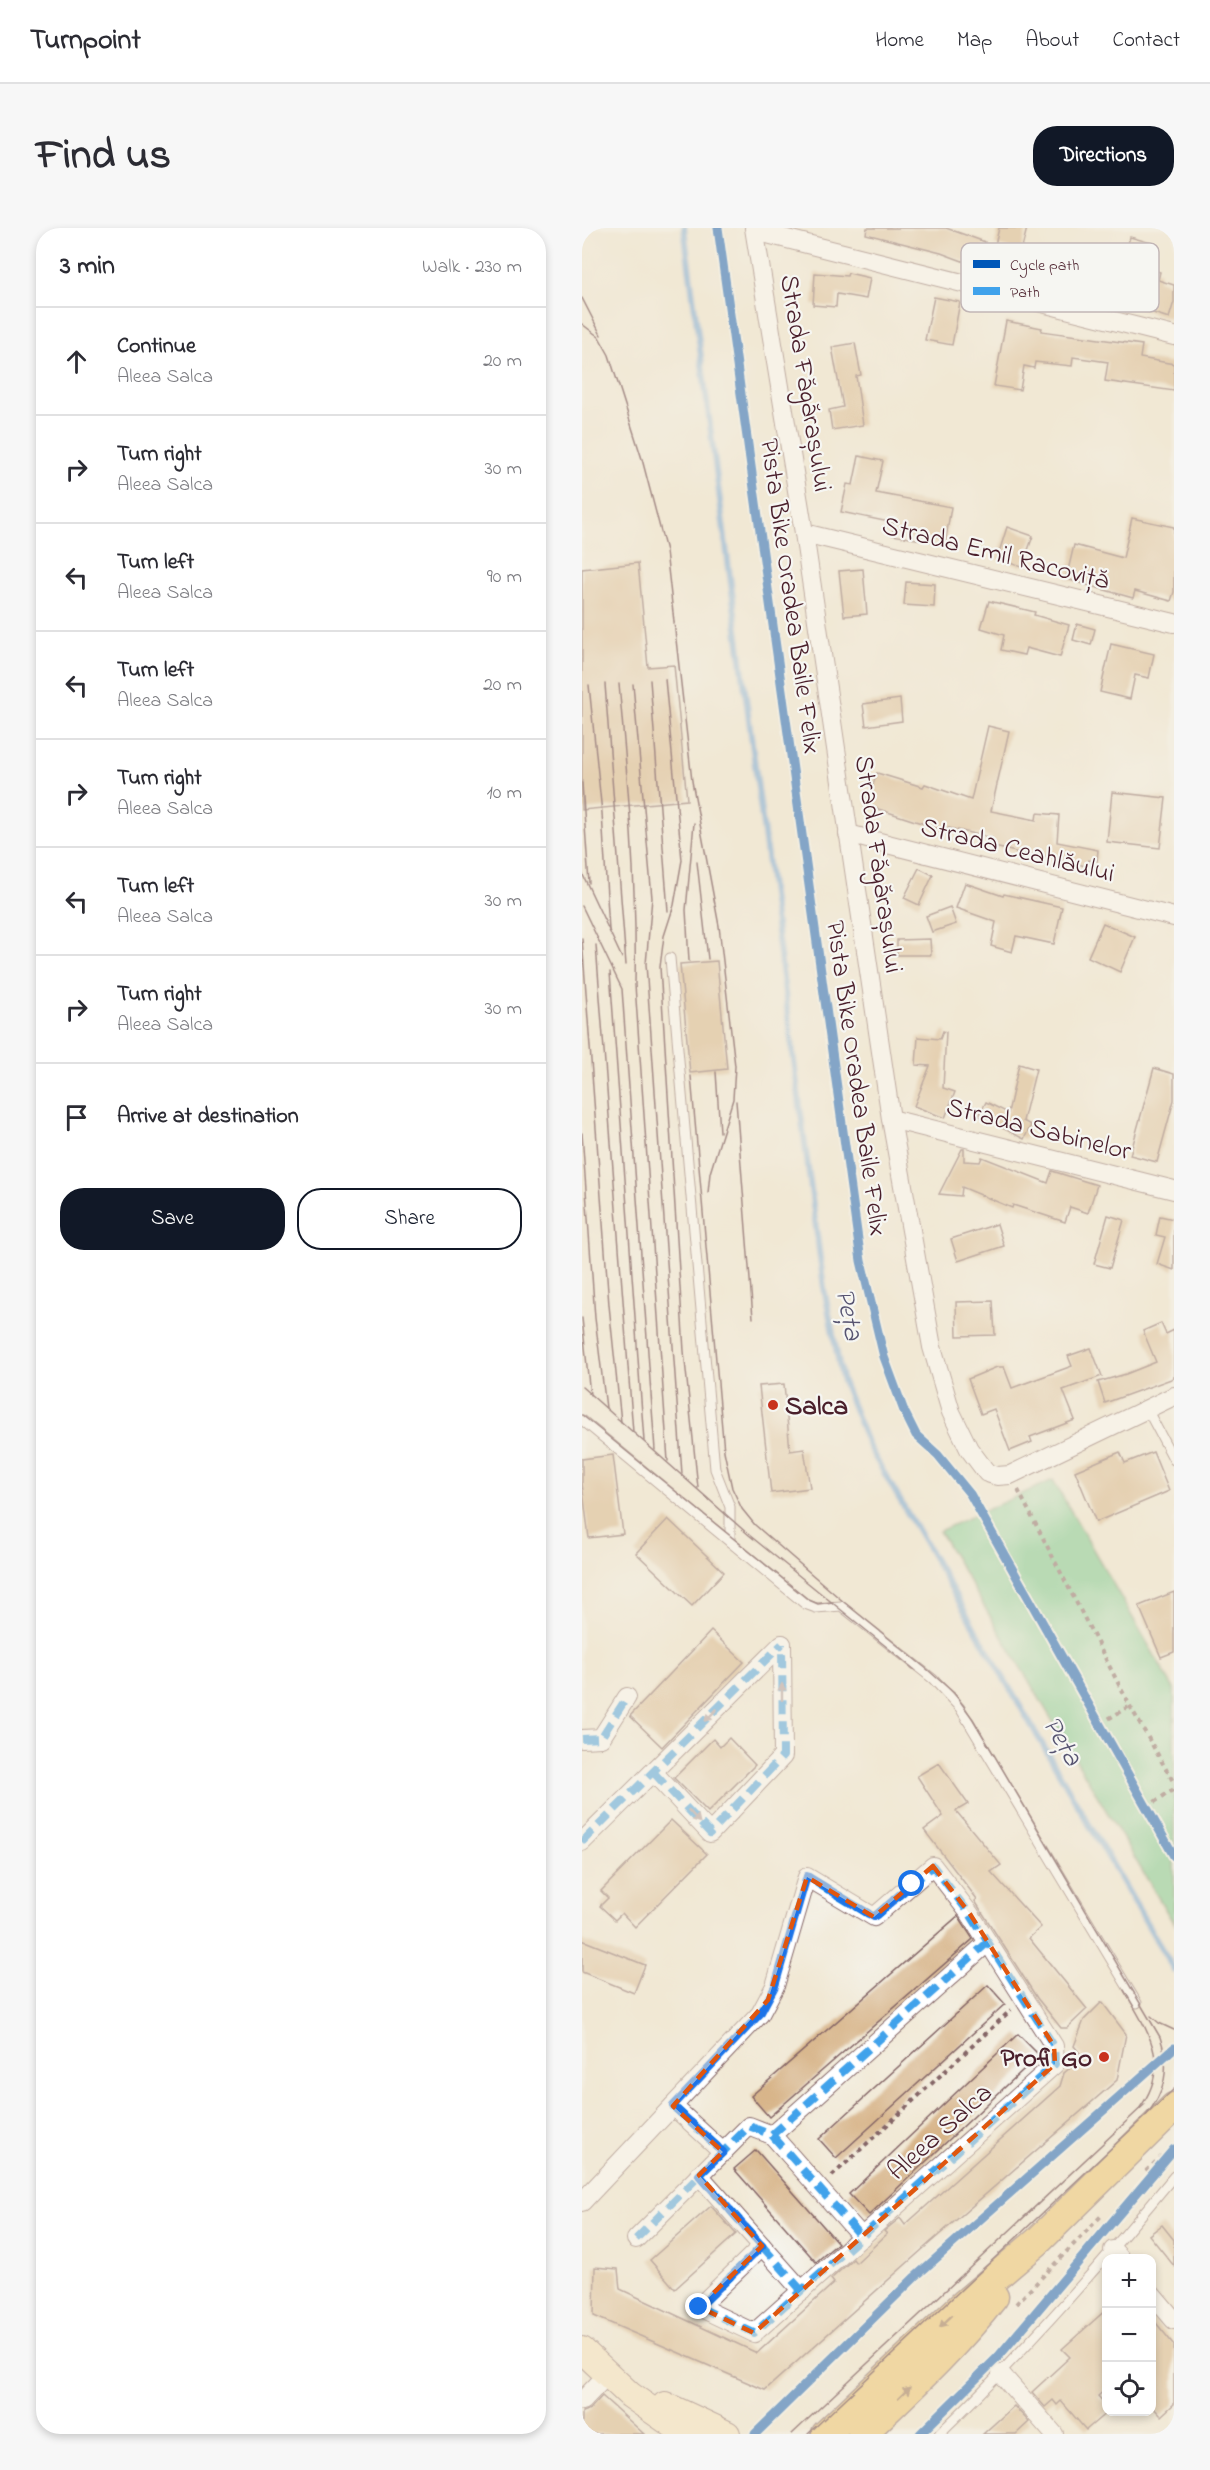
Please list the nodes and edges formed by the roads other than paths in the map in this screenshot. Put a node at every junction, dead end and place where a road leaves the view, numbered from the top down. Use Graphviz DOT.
graph roads {
  1 [pos="754,230"];
  2 [pos="961,282"];
  3 [pos="1079,312"];
  4 [pos="1174,336"];
  5 [pos="804,533"];
  6 [pos="1174,623"];
  7 [pos="848,834"];
  8 [pos="1174,917"];
  9 [pos="670,958"];
  10 [pos="891,1119"];
  11 [pos="1174,1190"];
  12 [pos="1174,1396"];
  13 [pos="1147,1408"];
  14 [pos="582,1420"];
  15 [pos="1174,1460"];
  16 [pos="730,1542"];
  17 [pos="627,1697"];
  18 [pos="582,1739"];
  19 [pos="654,1773"];
  20 [pos="582,1842"];
  21 [pos="987,1944"];
  22 [pos="1137,2003"];
  23 [pos="673,2106"];
  24 [pos="1174,2107"];
  25 [pos="772,2135"];
  26 [pos="723,2152"];
  27 [pos="699,2175"];
  28 [pos="1174,2176"];
  29 [pos="582,2202"];
  30 [pos="862,2237"];
  31 [pos="636,2239"];
  32 [pos="1037,2241"];
  33 [pos="762,2246"];
  34 [pos="1117,2254"];
  35 [pos="1102,2270"];
  36 [pos="802,2291"];
  37 [pos="1156,2299"];
  38 [pos="1174,2320"];
  39 [pos="582,2350"];
  40 [pos="608,2374"];
  41 [pos="1001,2374"];
  42 [pos="630,2396"];
  43 [pos="582,2402"];
  44 [pos="662,2434"];
  45 [pos="686,2434"];
  46 [pos="727,2434"];
  47 [pos="826,2434"];
  48 [pos="862,2434"];
  49 [pos="939,2434"];
  50 [pos="1054,2434"];
  1 -- 2 [label="street"];
  1 -- 5 [label="street, Strada Făgărașului"];
  3 -- 4 [label="street"];
  5 -- 6 [label="street, Strada Emil Racoviță"];
  5 -- 7 [label="street, Strada Făgărașului"];
  7 -- 8 [label="street, Strada Ceahlăului"];
  7 -- 10 [label="street, Strada Făgărașului"];
  9 -- 16 [label="lane"];
  10 -- 11 [label="street, Strada Sabinelor"];
  10 -- 13 [label="street, Strada Făgărașului"];
  12 -- 13 [label="street"];
  13 -- 15 [label="lane"];
  14 -- 16 [label="lane"];
  16 -- 22 [label="lane"];
  17 -- 18 [label="street"];
  19 -- 19 [label="street, one-way"];
  19 -- 20 [label="street"];
  21 -- 23 [label="street, Aleea Salca"];
  21 -- 25 [label="street"];
  21 -- 30 [label="street, Aleea Salca"];
  23 -- 26 [label="street"];
  23 -- 29 [label="street, Aleea Salca"];
  24 -- 32 [label="main road"];
  25 -- 26 [label="street"];
  25 -- 30 [label="street"];
  26 -- 27 [label="street"];
  27 -- 31 [label="street"];
  27 -- 33 [label="street"];
  28 -- 34 [label="lane"];
  30 -- 36 [label="street, Aleea Salca"];
  32 -- 47 [label="main road, one-way"];
  48 -- 32 [label="main road, one-way"];
  33 -- 36 [label="street"];
  33 -- 36 [label="street, Aleea Salca"];
  35 -- 41 [label="lane"];
  37 -- 38 [label="street"];
  39 -- 40 [label="main road"];
  40 -- 42 [label="main road"];
  40 -- 43 [label="street"];
  41 -- 49 [label="lane"];
  41 -- 50 [label="street"];
  42 -- 44 [label="main road"];
  42 -- 45 [label="main road"];
  42 -- 46 [label="main road"];
}
